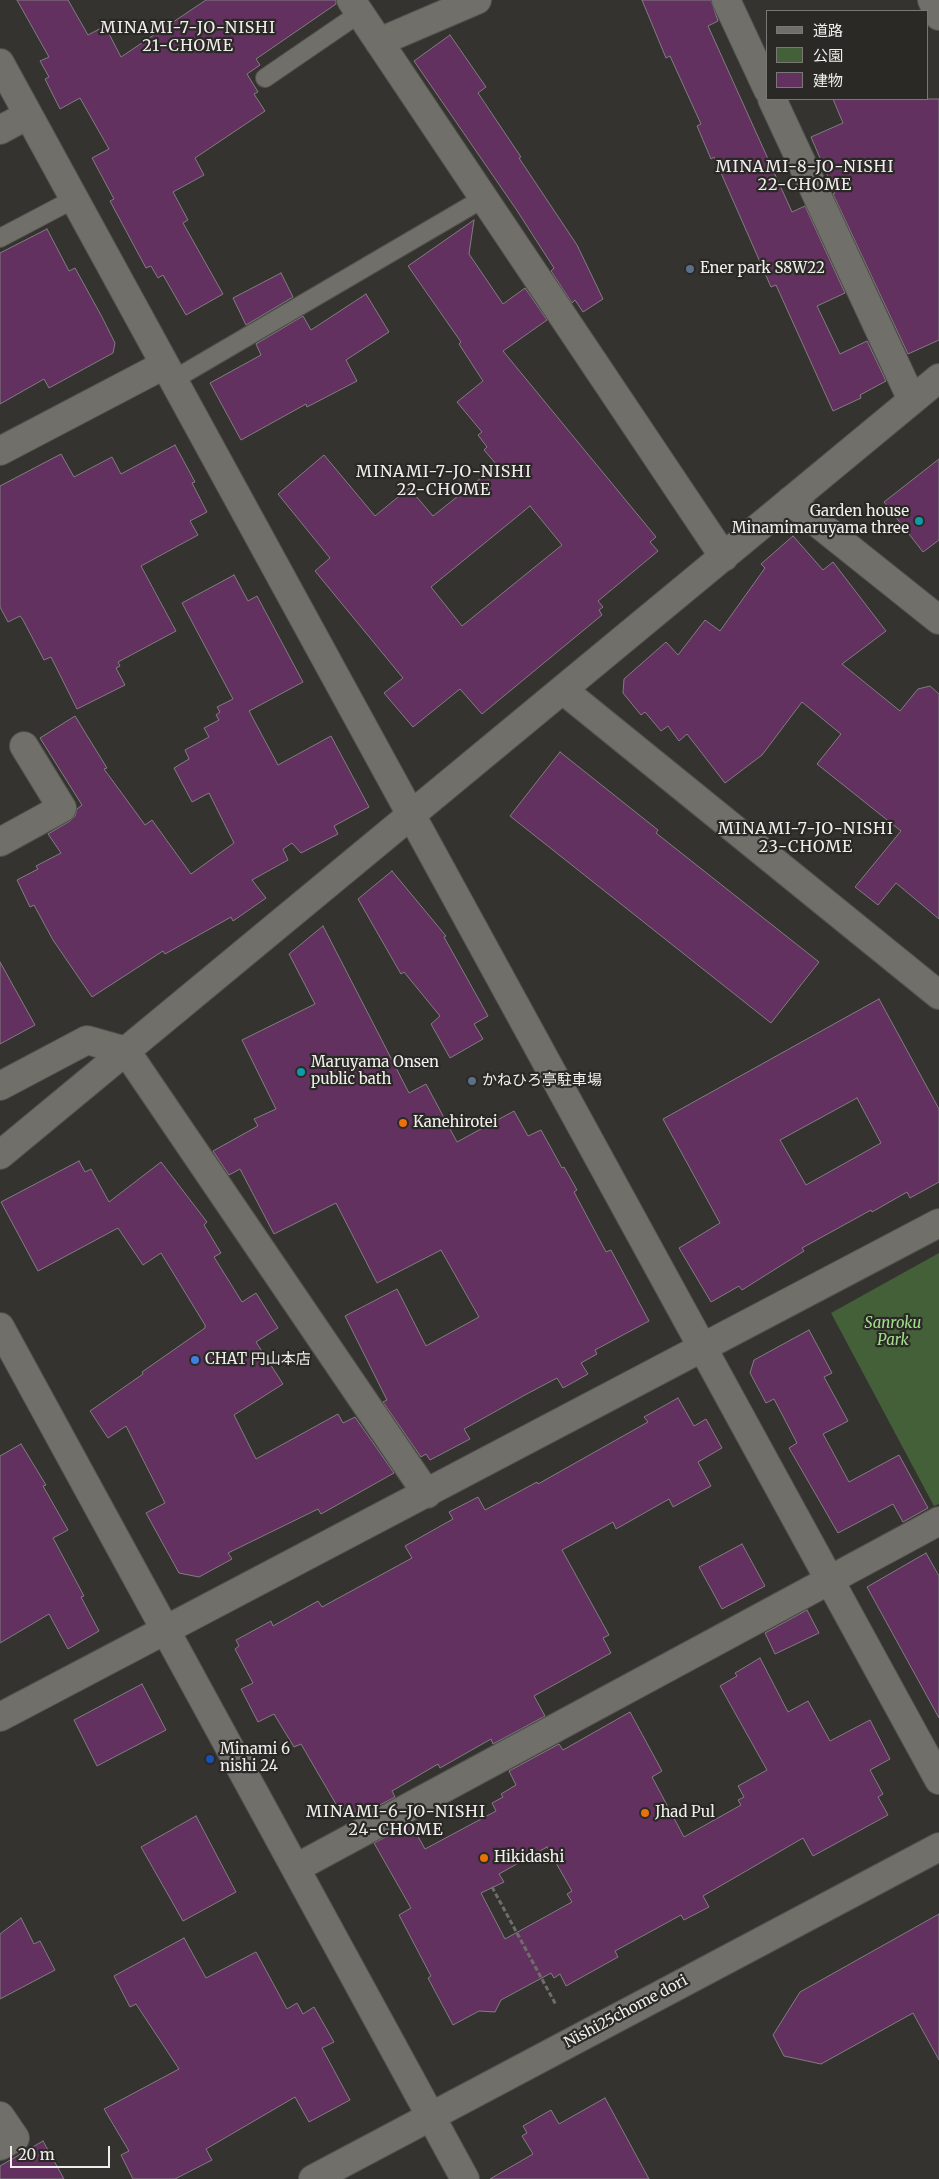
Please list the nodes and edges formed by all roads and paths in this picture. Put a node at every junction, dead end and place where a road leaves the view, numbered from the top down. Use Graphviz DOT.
graph roads {
  1 [pos="477,0"];
  2 [pos="726,0"];
  3 [pos="932,0"];
  4 [pos="355,6"];
  5 [pos="939,16"];
  6 [pos="379,42"];
  7 [pos="0,63"];
  8 [pos="265,78"];
  9 [pos="766,86"];
  10 [pos="772,100"];
  11 [pos="28,115"];
  12 [pos="0,130"];
  13 [pos="484,198"];
  14 [pos="74,199"];
  15 [pos="0,238"];
  16 [pos="168,372"];
  17 [pos="939,378"];
  18 [pos="912,400"];
  19 [pos="0,451"];
  20 [pos="790,501"];
  21 [pos="724,557"];
  22 [pos="939,620"];
  23 [pos="563,690"];
  24 [pos="24,746"];
  25 [pos="410,816"];
  26 [pos="0,842"];
  27 [pos="939,995"];
  28 [pos="126,1051"];
  29 [pos="0,1086"];
  30 [pos="0,1155"];
  31 [pos="939,1223"];
  32 [pos="0,1328"];
  33 [pos="702,1349"];
  34 [pos="427,1494"];
  35 [pos="939,1521"];
  36 [pos="829,1580"];
  37 [pos="166,1631"];
  38 [pos="0,1718"];
  39 [pos="939,1780"];
  40 [pos="939,1847"];
  41 [pos="296,1868"];
  42 [pos="492,1887"];
  43 [pos="556,2005"];
  44 [pos="0,2116"];
  45 [pos="431,2116"];
  46 [pos="0,2146"];
  47 [pos="313,2179"];
  48 [pos="465,2179"];
  1 -- 6 [label="street"];
  2 -- 9 [label="street"];
  3 -- 5 [label="street"];
  4 -- 6 [label="street"];
  4 -- 8 [label="lane"];
  6 -- 13 [label="street"];
  7 -- 11 [label="street"];
  10 -- 18 [label="street"];
  11 -- 12 [label="street"];
  11 -- 14 [label="street"];
  13 -- 16 [label="lane"];
  13 -- 21 [label="street"];
  14 -- 15 [label="lane"];
  14 -- 16 [label="street"];
  16 -- 19 [label="street"];
  16 -- 25 [label="street"];
  17 -- 18 [label="street"];
  18 -- 20 [label="street"];
  20 -- 21 [label="street"];
  20 -- 22 [label="street"];
  21 -- 23 [label="street"];
  23 -- 25 [label="street"];
  23 -- 27 [label="street"];
  24 -- 26 [label="street"];
  25 -- 28 [label="street"];
  25 -- 33 [label="street"];
  28 -- 29 [label="street"];
  28 -- 30 [label="street"];
  28 -- 34 [label="street"];
  31 -- 33 [label="street"];
  32 -- 37 [label="street"];
  33 -- 34 [label="street"];
  33 -- 36 [label="street"];
  34 -- 37 [label="street"];
  35 -- 36 [label="street"];
  36 -- 39 [label="street"];
  36 -- 41 [label="street"];
  37 -- 38 [label="street"];
  37 -- 41 [label="street"];
  40 -- 45 [label="street, Nishi25chome dori"];
  41 -- 45 [label="street"];
  42 -- 43 [label="path"];
  44 -- 46 [label="street"];
  45 -- 47 [label="street, Nishi25chome dori"];
  45 -- 48 [label="street"];
}
